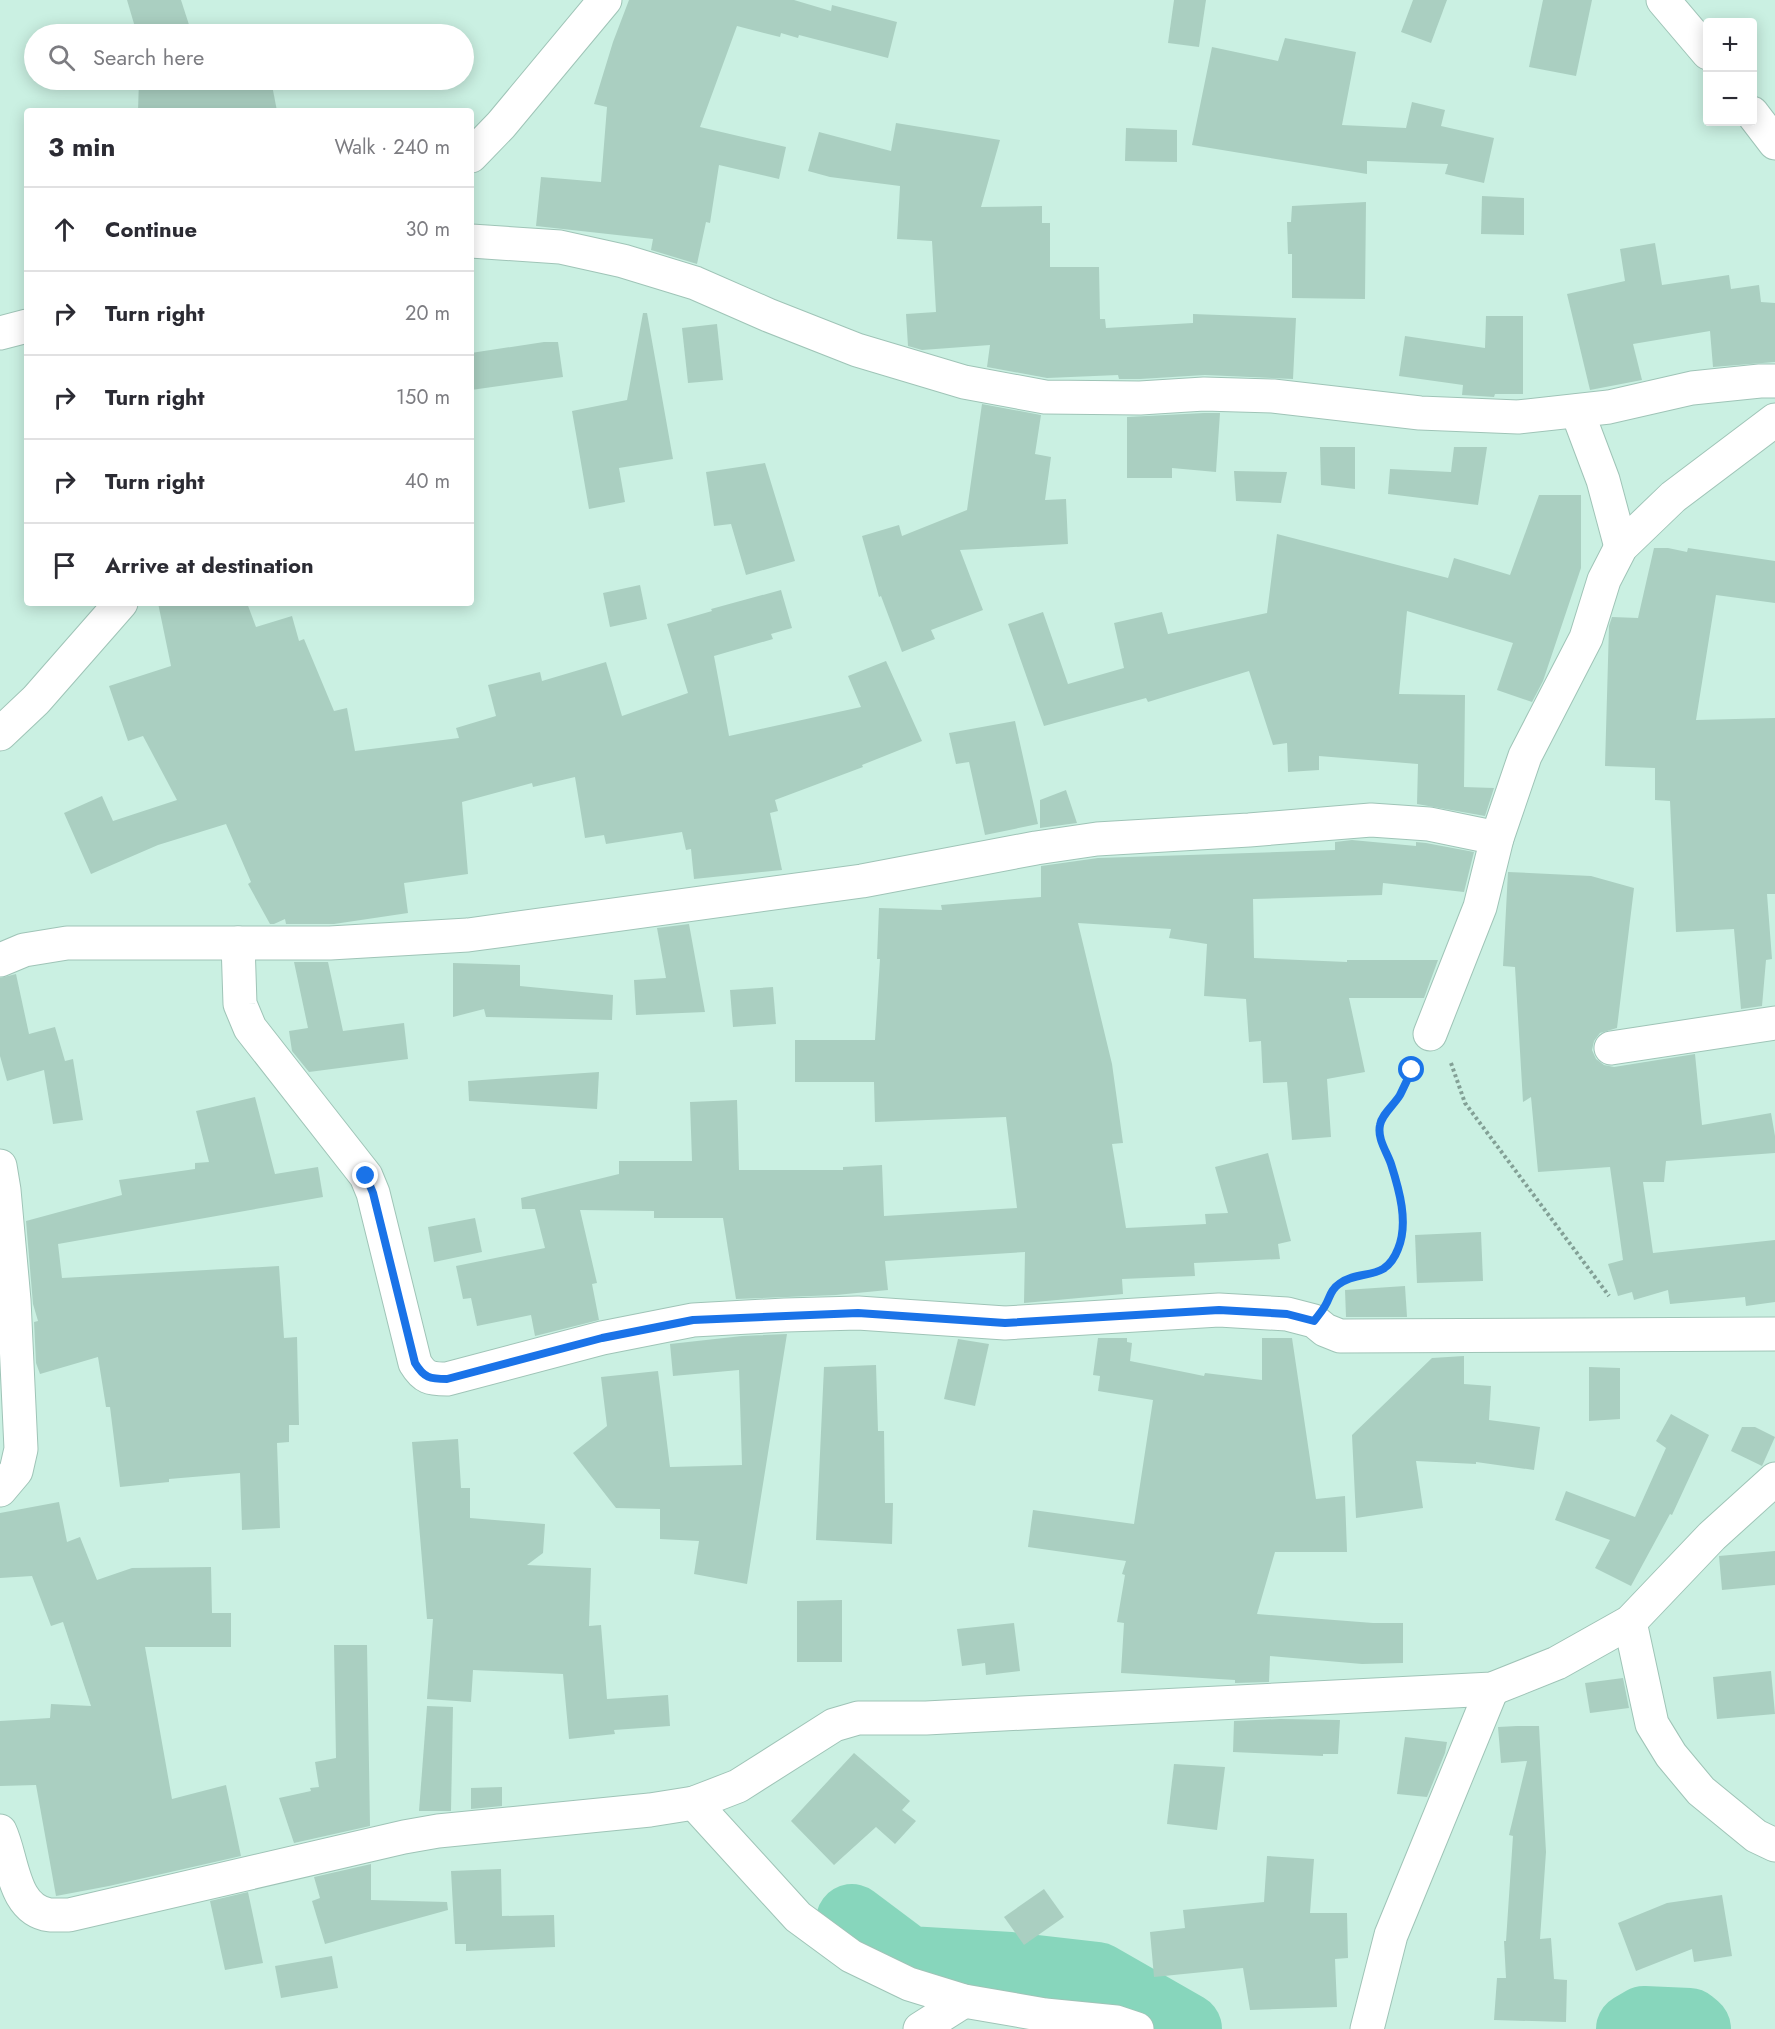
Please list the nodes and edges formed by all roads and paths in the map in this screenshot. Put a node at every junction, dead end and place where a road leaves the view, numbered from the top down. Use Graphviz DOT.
graph roads {
  1 [pos="605,0"];
  2 [pos="1664,0"];
  3 [pos="1703,48"];
  4 [pos="1757,120"];
  5 [pos="1775,143"];
  6 [pos="474,153"];
  7 [pos="474,242"];
  8 [pos="24,327"];
  9 [pos="0,333"];
  10 [pos="1775,381"];
  11 [pos="1577,411"];
  12 [pos="1775,420"];
  13 [pos="1621,547"];
  14 [pos="118,606"];
  15 [pos="0,734"];
  16 [pos="1497,838"];
  17 [pos="238,943"];
  18 [pos="0,960"];
  19 [pos="1775,1023"];
  20 [pos="1430,1034"];
  21 [pos="1611,1048"];
  22 [pos="0,1166"];
  23 [pos="1314,1321"];
  24 [pos="1637,1334"];
  25 [pos="1775,1334"];
  26 [pos="1775,1479"];
  27 [pos="0,1490"];
  28 [pos="1630,1622"];
  29 [pos="1492,1689"];
  30 [pos="694,1803"];
  31 [pos="0,1831"];
  32 [pos="1775,1845"];
  33 [pos="964,2001"];
  34 [pos="920,2029"];
  35 [pos="1137,2029"];
  36 [pos="1367,2029"];
  1 -- 6 [label="street"];
  2 -- 3 [label="street"];
  4 -- 5 [label="street"];
  7 -- 11 [label="street"];
  8 -- 9 [label="street"];
  10 -- 11 [label="street"];
  11 -- 13 [label="street"];
  12 -- 13 [label="street"];
  13 -- 16 [label="street"];
  14 -- 15 [label="street"];
  16 -- 17 [label="street"];
  16 -- 20 [label="street"];
  17 -- 18 [label="street"];
  17 -- 23 [label="street"];
  19 -- 21 [label="street"];
  20 -- 23 [label="path"];
  20 -- 24 [label="path"];
  22 -- 27 [label="street"];
  23 -- 24 [label="street"];
  24 -- 25 [label="street"];
  26 -- 28 [label="street"];
  28 -- 29 [label="street"];
  28 -- 32 [label="street"];
  29 -- 30 [label="street"];
  29 -- 36 [label="street"];
  30 -- 31 [label="street"];
  30 -- 33 [label="street"];
  33 -- 34 [label="street"];
  33 -- 35 [label="street"];
}
